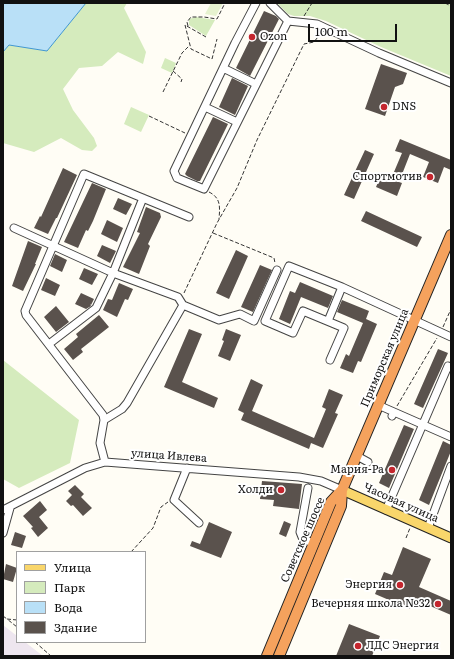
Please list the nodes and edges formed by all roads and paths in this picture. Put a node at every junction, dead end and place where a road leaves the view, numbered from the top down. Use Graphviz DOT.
graph roads {
  1 [pos="225,3"];
  2 [pos="256,3"];
  3 [pos="270,3"];
  4 [pos="312,3"];
  5 [pos="445,3"];
  6 [pos="451,6"];
  7 [pos="288,21"];
  8 [pos="301,21"];
  9 [pos="188,27"];
  10 [pos="325,27"];
  11 [pos="206,37"];
  12 [pos="217,39"];
  13 [pos="190,46"];
  14 [pos="210,58"];
  15 [pos="209,61"];
  16 [pos="223,68"];
  17 [pos="173,71"];
  18 [pos="181,82"];
  19 [pos="451,83"];
  20 [pos="256,84"];
  21 [pos="163,92"];
  22 [pos="205,107"];
  23 [pos="149,116"];
  24 [pos="237,122"];
  25 [pos="191,136"];
  26 [pos="211,193"];
  27 [pos="143,198"];
  28 [pos="189,217"];
  29 [pos="219,220"];
  30 [pos="14,228"];
  31 [pos="212,233"];
  32 [pos="451,235"];
  33 [pos="52,247"];
  34 [pos="277,270"];
  35 [pos="113,273"];
  36 [pos="342,287"];
  37 [pos="182,303"];
  38 [pos="451,308"];
  39 [pos="414,321"];
  40 [pos="328,322"];
  41 [pos="441,333"];
  42 [pos="451,338"];
  43 [pos="49,344"];
  44 [pos="330,360"];
  45 [pos="451,368"];
  46 [pos="378,405"];
  47 [pos="393,414"];
  48 [pos="104,420"];
  49 [pos="422,424"];
  50 [pos="451,437"];
  51 [pos="356,456"];
  52 [pos="105,462"];
  53 [pos="368,462"];
  54 [pos="451,466"];
  55 [pos="187,468"];
  56 [pos="308,488"];
  57 [pos="342,490"];
  58 [pos="174,500"];
  59 [pos="6,509"];
  60 [pos="386,510"];
  61 [pos="199,523"];
  62 [pos="428,528"];
  63 [pos="410,529"];
  64 [pos="3,533"];
  65 [pos="406,538"];
  66 [pos="451,538"];
  67 [pos="313,544"];
  68 [pos="132,551"];
  69 [pos="3,616"];
  70 [pos="7,619"];
  71 [pos="16,620"];
  72 [pos="16,626"];
  73 [pos="36,643"];
  74 [pos="51,656"];
  75 [pos="267,656"];
  76 [pos="279,656"];
  1 -- 9 [label="path"];
  2 -- 16 [label="street"];
  3 -- 7 [label="street"];
  4 -- 8 [label="path"];
  5 -- 6 [label="path"];
  7 -- 8 [label="street"];
  7 -- 20 [label="street"];
  8 -- 10 [label="street"];
  9 -- 11 [label="path"];
  9 -- 13 [label="path"];
  10 -- 19 [label="street"];
  10 -- 29 [label="path"];
  12 -- 14 [label="path"];
  13 -- 14 [label="path"];
  13 -- 17 [label="path"];
  14 -- 15 [label="path"];
  16 -- 20 [label="street"];
  16 -- 22 [label="street"];
  17 -- 18 [label="path"];
  17 -- 21 [label="path"];
  20 -- 24 [label="street"];
  22 -- 24 [label="street"];
  22 -- 25 [label="street"];
  23 -- 25 [label="path"];
  24 -- 25 [label="street"];
  26 -- 29 [label="path"];
  27 -- 28 [label="street"];
  27 -- 33 [label="street"];
  27 -- 35 [label="street"];
  29 -- 31 [label="path"];
  30 -- 33 [label="street"];
  31 -- 34 [label="path"];
  31 -- 37 [label="path"];
  32 -- 39 [label="highway, Приморская улица"];
  33 -- 35 [label="street"];
  33 -- 43 [label="street"];
  34 -- 37 [label="street"];
  35 -- 37 [label="street"];
  35 -- 43 [label="street"];
  36 -- 39 [label="street"];
  36 -- 40 [label="street"];
  36 -- 40 [label="street"];
  37 -- 48 [label="street"];
  38 -- 41 [label="path"];
  39 -- 41 [label="street"];
  39 -- 46 [label="highway, Приморская улица"];
  40 -- 44 [label="street"];
  41 -- 42 [label="street"];
  41 -- 47 [label="path"];
  43 -- 48 [label="street"];
  45 -- 49 [label="street"];
  46 -- 47 [label="street"];
  46 -- 51 [label="highway, Приморская улица"];
  47 -- 49 [label="street"];
  48 -- 52 [label="street"];
  49 -- 50 [label="street"];
  49 -- 60 [label="street"];
  51 -- 53 [label="street"];
  51 -- 57 [label="highway, Приморская улица"];
  52 -- 55 [label="street, улица Ивлева"];
  52 -- 59 [label="street, улица Ивлева"];
  54 -- 62 [label="street"];
  55 -- 57 [label="street, улица Ивлева"];
  55 -- 58 [label="street"];
  56 -- 67 [label="street"];
  57 -- 60 [label="main road, Часовая улица"];
  57 -- 67 [label="highway, Советское шоссе"];
  57 -- 76 [label="highway, Советское шоссе"];
  58 -- 61 [label="street"];
  58 -- 68 [label="path"];
  59 -- 64 [label="street"];
  60 -- 62 [label="main road, Часовая улица"];
  62 -- 66 [label="main road, Часовая улица"];
  63 -- 65 [label="path"];
  67 -- 75 [label="highway, Советское шоссе"];
  69 -- 70 [label="path"];
  70 -- 71 [label="path"];
  70 -- 72 [label="path"];
  73 -- 74 [label="path"];
}
